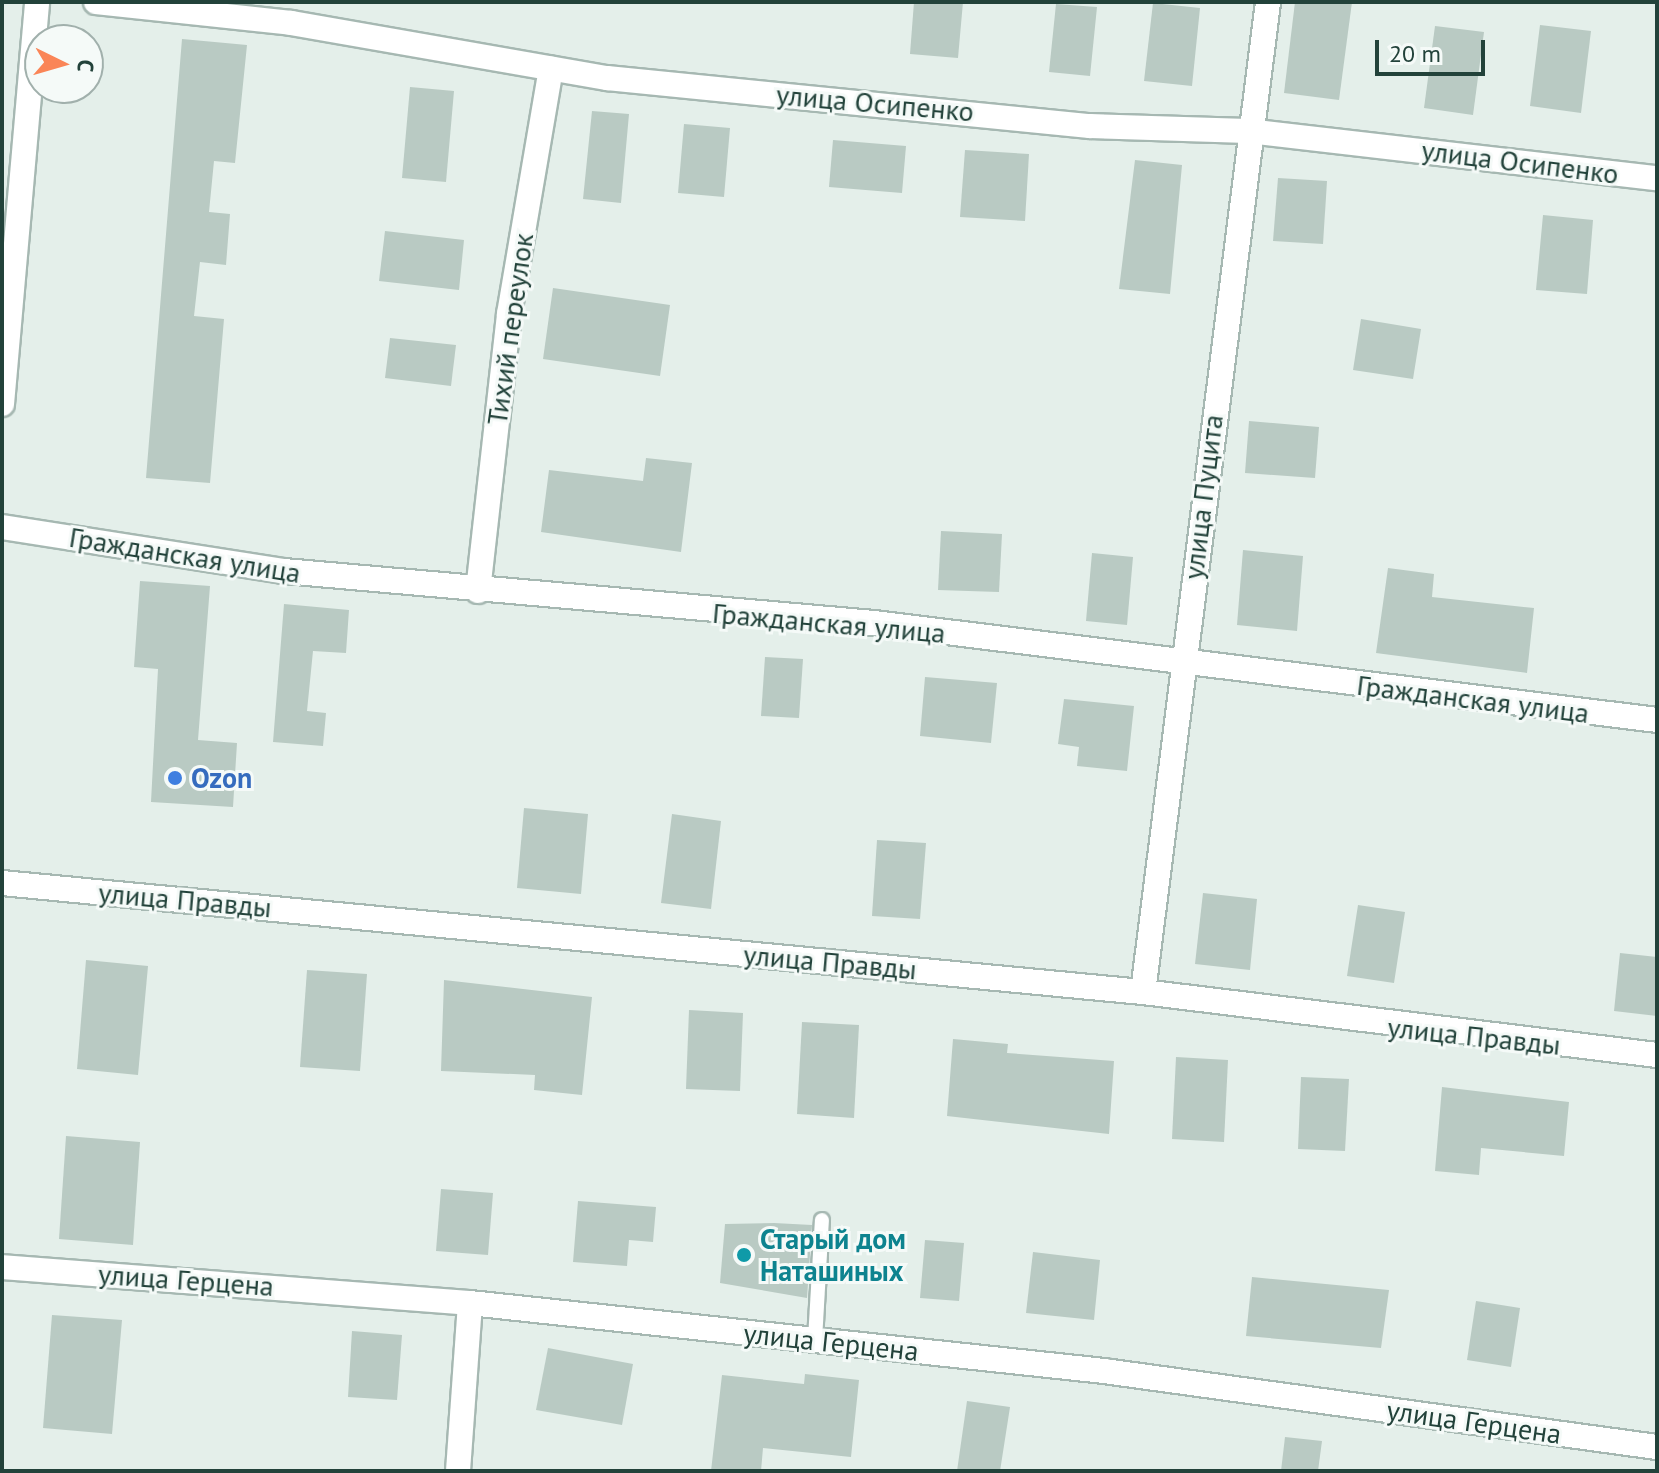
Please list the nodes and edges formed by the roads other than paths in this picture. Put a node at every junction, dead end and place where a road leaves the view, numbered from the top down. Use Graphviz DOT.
graph roads {
  1 [pos="37,2"];
  2 [pos="96,2"];
  3 [pos="1268,2"];
  4 [pos="551,69"];
  5 [pos="1248,131"];
  6 [pos="1657,178"];
  7 [pos="2,404"];
  8 [pos="2,527"];
  9 [pos="478,591"];
  10 [pos="1183,665"];
  11 [pos="1657,720"];
  12 [pos="2,883"];
  13 [pos="1143,992"];
  14 [pos="1657,1055"];
  15 [pos="822,1220"];
  16 [pos="2,1267"];
  17 [pos="470,1303"];
  18 [pos="815,1340"];
  19 [pos="1657,1447"];
  20 [pos="458,1471"];
  1 -- 7 [label="street"];
  2 -- 4 [label="street, улица Осипенко"];
  3 -- 5 [label="street, улица Пуцита"];
  4 -- 5 [label="street, улица Осипенко"];
  4 -- 9 [label="street, Тихий переулок"];
  5 -- 6 [label="street, улица Осипенко"];
  5 -- 10 [label="street, улица Пуцита"];
  8 -- 9 [label="street, Гражданская улица"];
  9 -- 10 [label="street, Гражданская улица"];
  10 -- 11 [label="street, Гражданская улица"];
  10 -- 13 [label="street, улица Пуцита"];
  12 -- 13 [label="street, улица Правды"];
  13 -- 14 [label="street, улица Правды"];
  15 -- 18 [label="lane"];
  16 -- 17 [label="street, улица Герцена"];
  17 -- 18 [label="street, улица Герцена"];
  17 -- 20 [label="street"];
  18 -- 19 [label="street, улица Герцена"];
}
